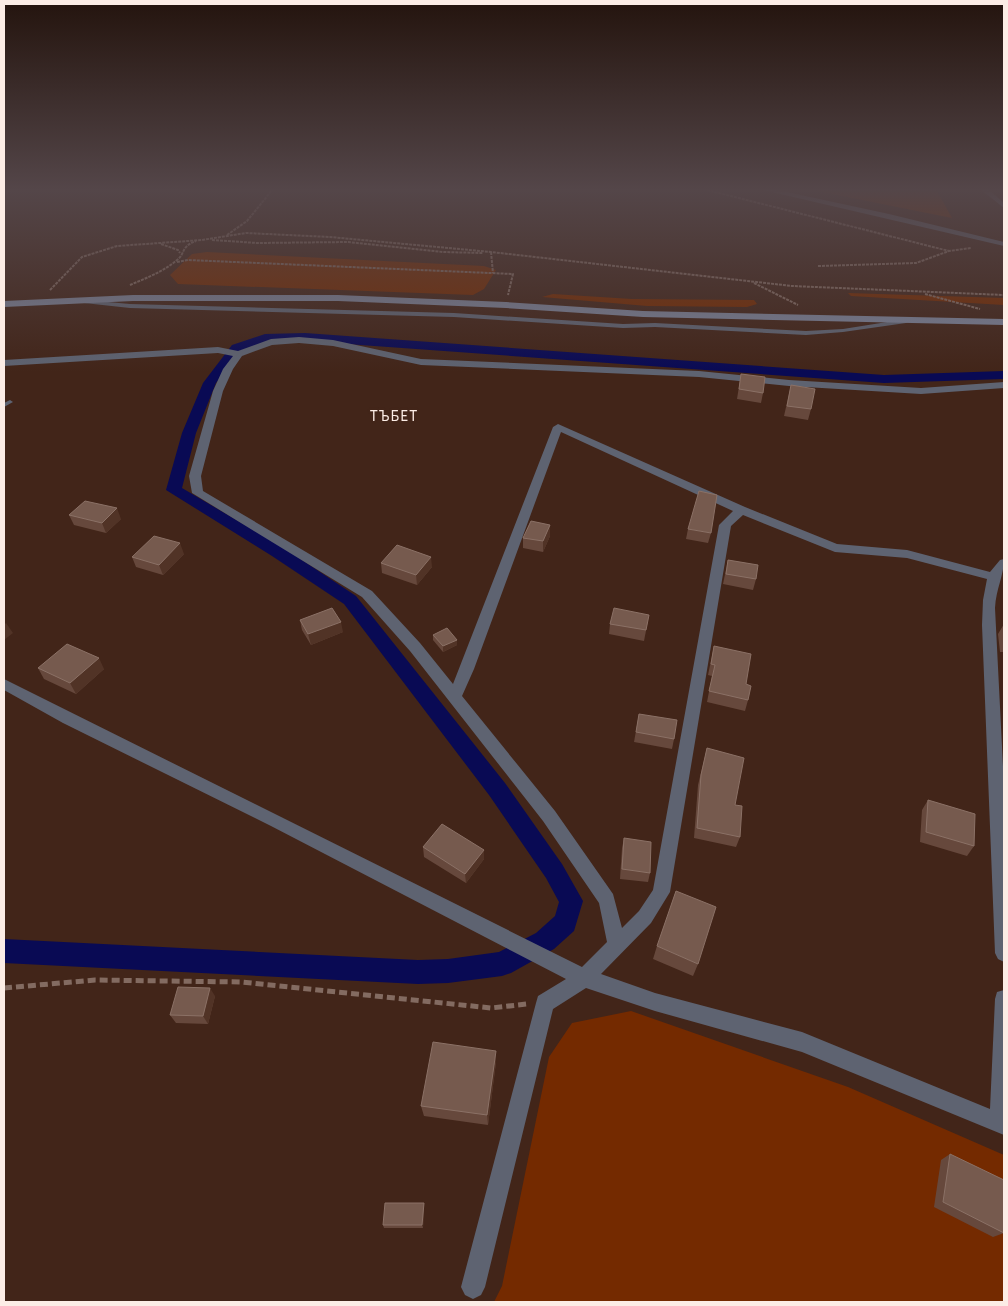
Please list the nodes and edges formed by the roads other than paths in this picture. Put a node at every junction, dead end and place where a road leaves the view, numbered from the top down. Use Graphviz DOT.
graph roads {
  1 [pos="76,300"];
  2 [pos="4,304"];
  3 [pos="920,319"];
  4 [pos="1004,322"];
  5 [pos="239,354"];
  6 [pos="4,363"];
  7 [pos="1004,385"];
  8 [pos="741,510"];
  9 [pos="1004,563"];
  10 [pos="994,577"];
  11 [pos="4,684"];
  12 [pos="454,697"];
  13 [pos="617,945"];
  14 [pos="1004,953"];
  15 [pos="584,978"];
  16 [pos="1004,999"];
  17 [pos="1002,1124"];
  18 [pos="473,1287"];
  1 -- 2 [label="main road"];
  1 -- 3 [label="main road"];
  1 -- 3 [label="lane"];
  3 -- 4 [label="main road"];
  5 -- 6 [label="street"];
  5 -- 7 [label="street"];
  5 -- 12 [label="street"];
  8 -- 10 [label="street"];
  8 -- 12 [label="street"];
  8 -- 13 [label="street"];
  9 -- 10 [label="street"];
  10 -- 14 [label="street"];
  11 -- 15 [label="street"];
  12 -- 13 [label="street"];
  13 -- 15 [label="street"];
  15 -- 17 [label="street"];
  15 -- 18 [label="street"];
  16 -- 17 [label="street"];
}
